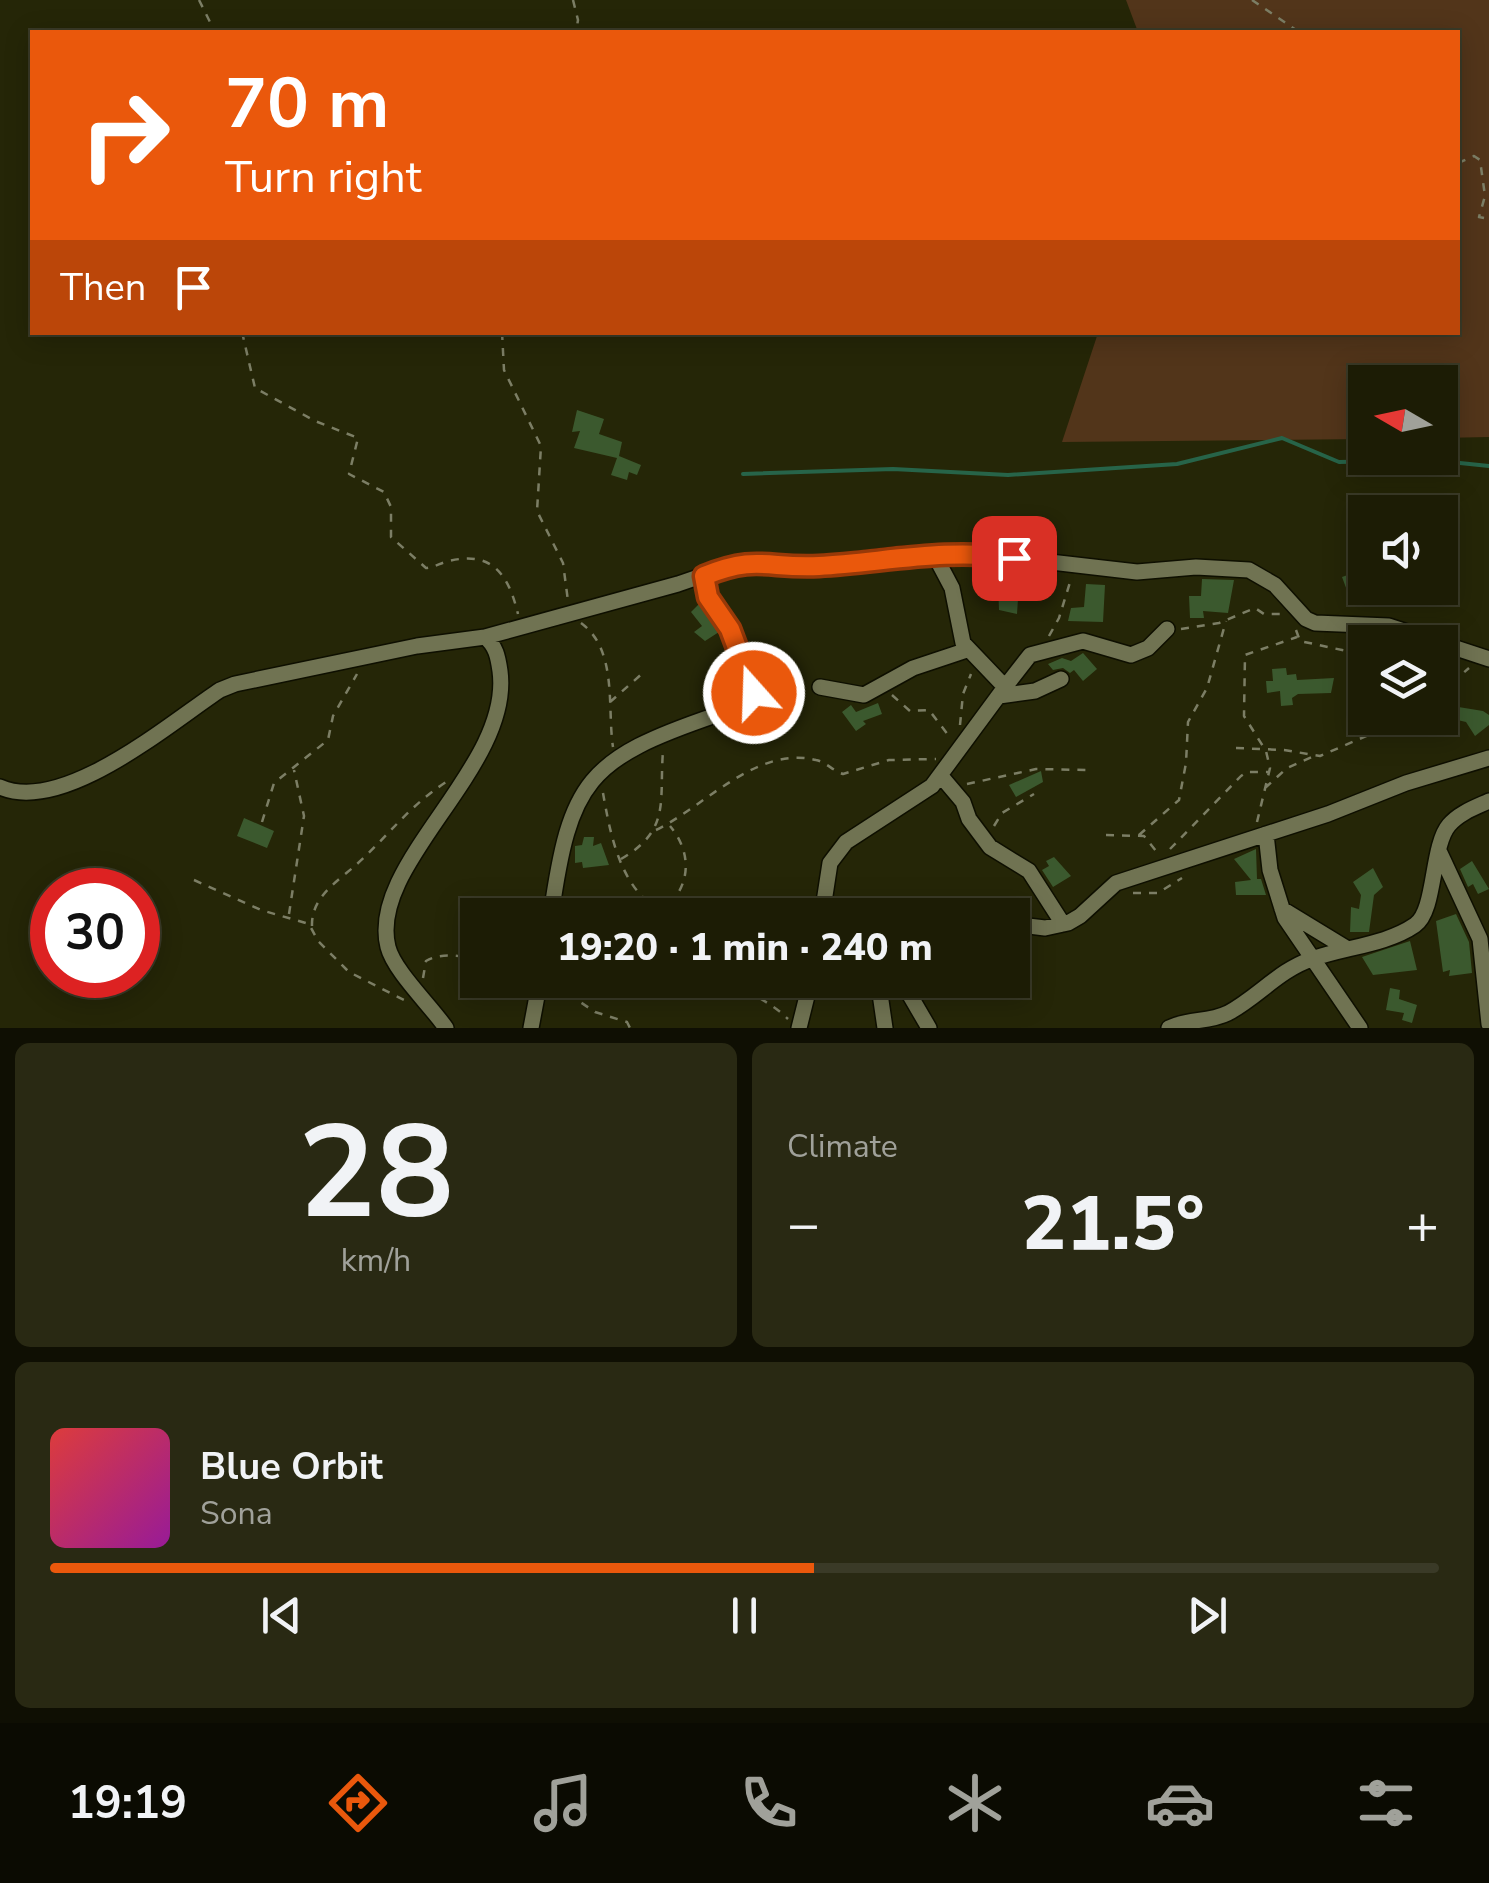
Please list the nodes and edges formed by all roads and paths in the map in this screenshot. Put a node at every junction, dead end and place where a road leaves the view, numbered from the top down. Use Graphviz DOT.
graph roads {
  1 [pos="199,0"];
  2 [pos="575,0"];
  3 [pos="1252,0"];
  4 [pos="214,30"];
  5 [pos="576,30"];
  6 [pos="1297,30"];
  7 [pos="1460,162"];
  8 [pos="1489,219"];
  9 [pos="243,335"];
  10 [pos="502,335"];
  11 [pos="934,554"];
  12 [pos="1076,564"];
  13 [pos="704,576"];
  14 [pos="569,613"];
  15 [pos="1288,616"];
  16 [pos="1292,620"];
  17 [pos="1226,621"];
  18 [pos="521,625"];
  19 [pos="1167,629"];
  20 [pos="1297,636"];
  21 [pos="485,637"];
  22 [pos="1348,652"];
  23 [pos="971,655"];
  24 [pos="369,656"];
  25 [pos="1030,656"];
  26 [pos="1486,658"];
  27 [pos="644,672"];
  28 [pos="1458,679"];
  29 [pos="1061,680"];
  30 [pos="820,687"];
  31 [pos="882,687"];
  32 [pos="1002,692"];
  33 [pos="609,703"];
  34 [pos="664,734"];
  35 [pos="1373,735"];
  36 [pos="949,737"];
  37 [pos="950,744"];
  38 [pos="1236,748"];
  39 [pos="1266,751"];
  40 [pos="1312,757"];
  41 [pos="615,758"];
  42 [pos="1489,758"];
  43 [pos="294,768"];
  44 [pos="1089,770"];
  45 [pos="600,772"];
  46 [pos="1269,772"];
  47 [pos="450,779"];
  48 [pos="946,779"];
  49 [pos="0,787"];
  50 [pos="1264,789"];
  51 [pos="1034,794"];
  52 [pos="1489,801"];
  53 [pos="262,822"];
  54 [pos="669,824"];
  55 [pos="656,830"];
  56 [pos="1106,835"];
  57 [pos="1139,835"];
  58 [pos="1261,836"];
  59 [pos="990,848"];
  60 [pos="1440,853"];
  61 [pos="1202,856"];
  62 [pos="1161,857"];
  63 [pos="620,860"];
  64 [pos="1143,874"];
  65 [pos="194,880"];
  66 [pos="1134,894"];
  67 [pos="553,898"];
  68 [pos="645,898"];
  69 [pos="674,898"];
  70 [pos="826,898"];
  71 [pos="1282,909"];
  72 [pos="289,916"];
  73 [pos="1064,924"];
  74 [pos="1030,926"];
  75 [pos="312,928"];
  76 [pos="1346,948"];
  77 [pos="460,956"];
  78 [pos="1313,958"];
  79 [pos="537,998"];
  80 [pos="575,998"];
  81 [pos="756,998"];
  82 [pos="806,998"];
  83 [pos="881,998"];
  84 [pos="912,998"];
  85 [pos="419,1001"];
  86 [pos="1489,1024"];
  87 [pos="446,1028"];
  88 [pos="531,1028"];
  89 [pos="630,1028"];
  90 [pos="798,1028"];
  91 [pos="885,1028"];
  92 [pos="929,1028"];
  93 [pos="1169,1028"];
  94 [pos="1360,1028"];
  1 -- 4 [label="path"];
  2 -- 5 [label="path"];
  3 -- 6 [label="path"];
  7 -- 8 [label="path"];
  9 -- 18 [label="path"];
  10 -- 14 [label="path"];
  11 -- 12 [label="street"];
  11 -- 13 [label="street"];
  11 -- 23 [label="street"];
  12 -- 25 [label="path"];
  12 -- 26 [label="street"];
  13 -- 14 [label="street"];
  13 -- 34 [label="street"];
  14 -- 18 [label="street"];
  14 -- 33 [label="path"];
  15 -- 17 [label="path"];
  16 -- 20 [label="path"];
  17 -- 19 [label="path"];
  17 -- 57 [label="path"];
  18 -- 21 [label="street"];
  19 -- 25 [label="street"];
  20 -- 22 [label="path"];
  20 -- 39 [label="path"];
  21 -- 24 [label="street"];
  21 -- 85 [label="street"];
  23 -- 31 [label="street"];
  23 -- 32 [label="street"];
  23 -- 36 [label="path"];
  24 -- 43 [label="path"];
  24 -- 49 [label="street"];
  25 -- 32 [label="street"];
  26 -- 28 [label="path"];
  27 -- 33 [label="path"];
  29 -- 32 [label="street"];
  30 -- 31 [label="street"];
  31 -- 36 [label="path"];
  32 -- 48 [label="street"];
  33 -- 41 [label="path"];
  34 -- 41 [label="street"];
  34 -- 55 [label="path"];
  35 -- 40 [label="path"];
  36 -- 37 [label="path"];
  38 -- 39 [label="path"];
  39 -- 40 [label="path"];
  39 -- 46 [label="path"];
  40 -- 50 [label="path"];
  41 -- 45 [label="street"];
  42 -- 58 [label="street"];
  43 -- 53 [label="path"];
  43 -- 72 [label="path"];
  44 -- 48 [label="path"];
  45 -- 63 [label="path"];
  45 -- 67 [label="street"];
  46 -- 50 [label="path"];
  46 -- 62 [label="path"];
  47 -- 75 [label="path"];
  48 -- 54 [label="path"];
  48 -- 59 [label="street"];
  48 -- 70 [label="street"];
  50 -- 58 [label="path"];
  51 -- 59 [label="path"];
  52 -- 60 [label="street"];
  54 -- 55 [label="path"];
  54 -- 69 [label="path"];
  55 -- 63 [label="path"];
  56 -- 57 [label="path"];
  57 -- 62 [label="path"];
  58 -- 61 [label="street"];
  58 -- 71 [label="street"];
  59 -- 73 [label="street"];
  60 -- 76 [label="street"];
  60 -- 86 [label="street"];
  61 -- 64 [label="street"];
  61 -- 66 [label="path"];
  62 -- 64 [label="path"];
  63 -- 68 [label="path"];
  64 -- 73 [label="street"];
  65 -- 72 [label="path"];
  71 -- 76 [label="street"];
  71 -- 78 [label="street"];
  72 -- 75 [label="path"];
  73 -- 74 [label="street"];
  75 -- 85 [label="path"];
  76 -- 78 [label="street"];
  77 -- 85 [label="path"];
  78 -- 93 [label="street"];
  78 -- 94 [label="street"];
  79 -- 88 [label="street"];
  80 -- 89 [label="path"];
  81 -- 90 [label="path"];
  82 -- 90 [label="street"];
  83 -- 91 [label="street"];
  84 -- 92 [label="street"];
  85 -- 87 [label="street"];
}
